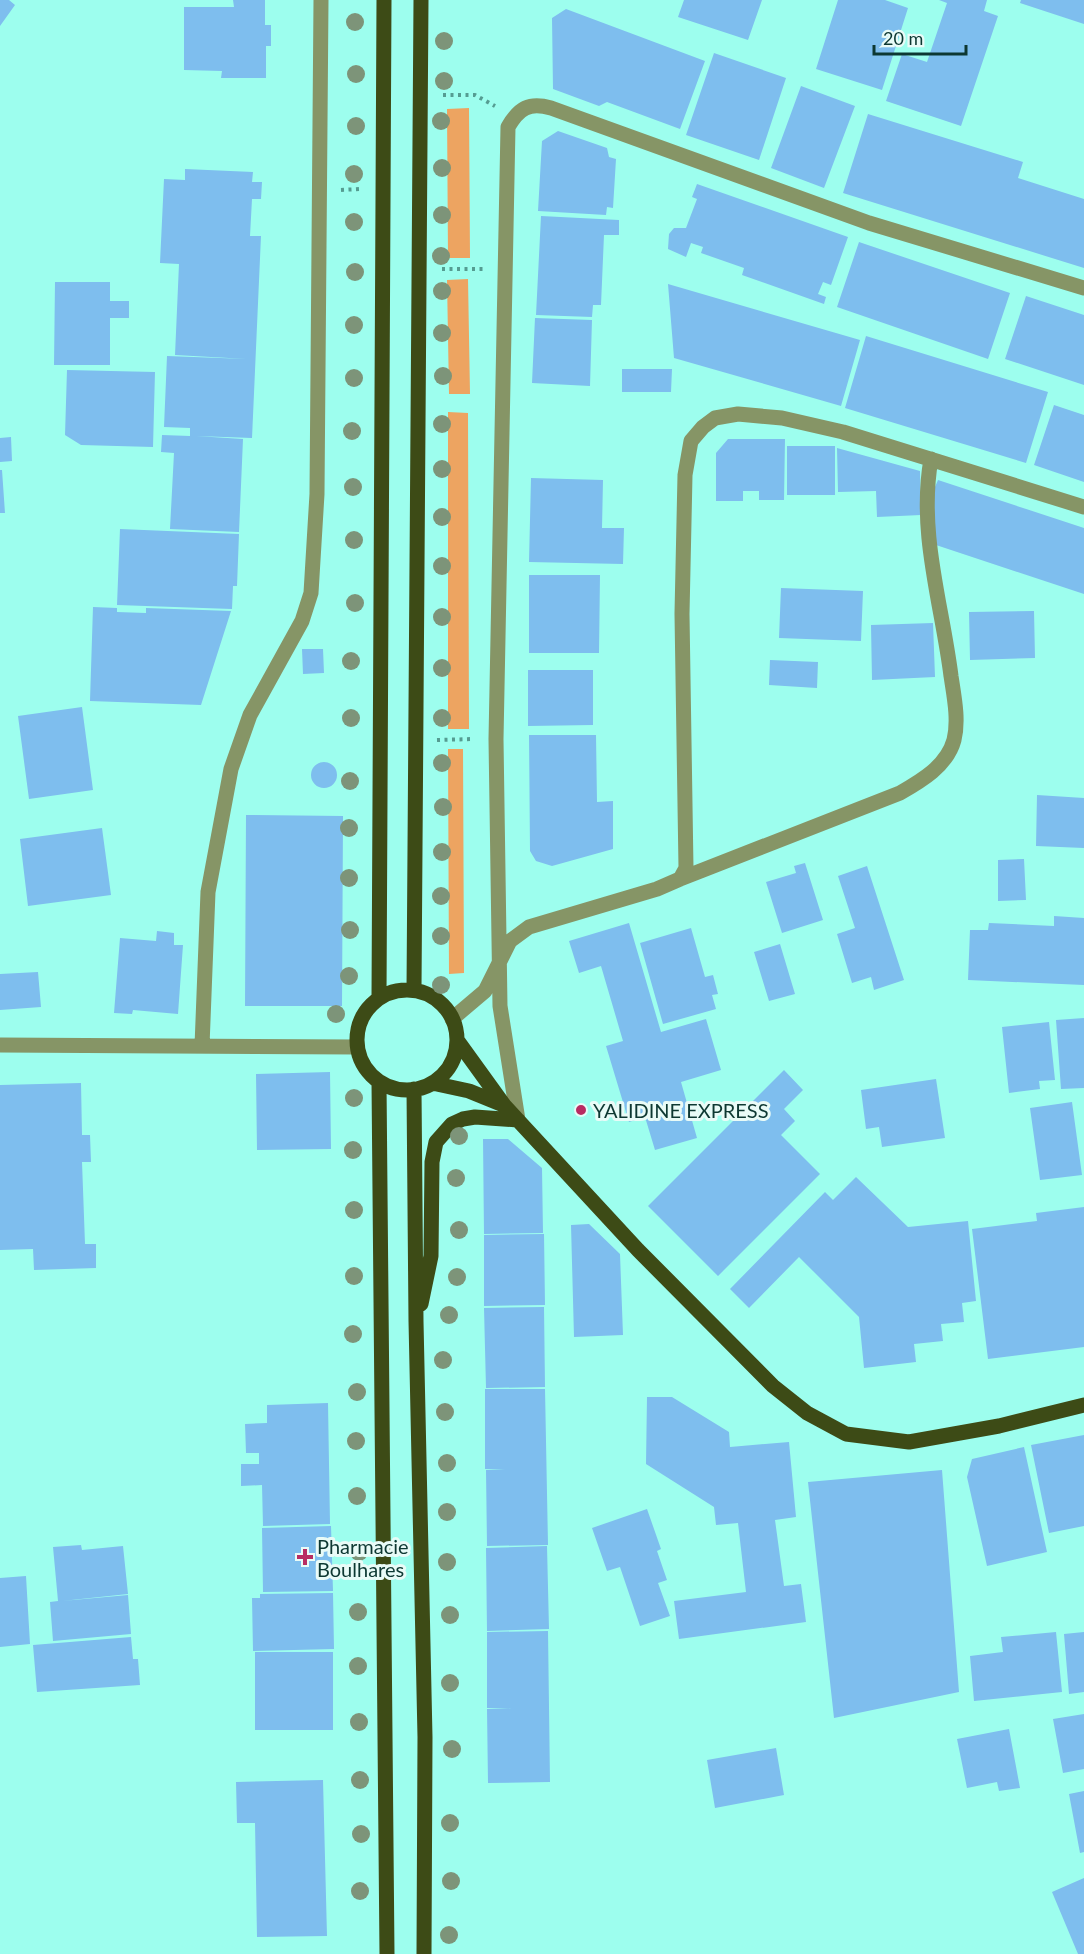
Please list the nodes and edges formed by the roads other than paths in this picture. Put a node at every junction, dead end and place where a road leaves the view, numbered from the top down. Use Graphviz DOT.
graph roads {
  1 [pos="321,0"];
  2 [pos="384,0"];
  3 [pos="421,0"];
  4 [pos="1084,288"];
  5 [pos="931,459"];
  6 [pos="1084,507"];
  7 [pos="680,879"];
  8 [pos="499,965"];
  9 [pos="414,990"];
  10 [pos="379,998"];
  11 [pos="452,1019"];
  12 [pos="457,1040"];
  13 [pos="0,1045"];
  14 [pos="202,1046"];
  15 [pos="357,1047"];
  16 [pos="379,1082"];
  17 [pos="432,1083"];
  18 [pos="414,1089"];
  19 [pos="504,1105"];
  20 [pos="518,1120"];
  21 [pos="416,1321"];
  22 [pos="1084,1405"];
  23 [pos="387,1954"];
  24 [pos="424,1954"];
  1 -- 14 [label="street"];
  2 -- 10 [label="main road"];
  3 -- 9 [label="main road"];
  4 -- 8 [label="street"];
  5 -- 6 [label="street"];
  5 -- 7 [label="street"];
  5 -- 7 [label="street"];
  7 -- 8 [label="street"];
  8 -- 11 [label="street"];
  8 -- 20 [label="street"];
  9 -- 10 [label="main road"];
  9 -- 11 [label="main road"];
  10 -- 15 [label="main road"];
  11 -- 12 [label="main road"];
  12 -- 17 [label="main road"];
  12 -- 19 [label="main road"];
  13 -- 14 [label="street"];
  14 -- 15 [label="street"];
  15 -- 16 [label="main road"];
  16 -- 18 [label="main road"];
  16 -- 23 [label="main road"];
  17 -- 18 [label="main road"];
  17 -- 19 [label="main road"];
  18 -- 21 [label="main road"];
  19 -- 20 [label="main road"];
  20 -- 21 [label="main road"];
  20 -- 22 [label="main road"];
  21 -- 24 [label="main road"];
}
